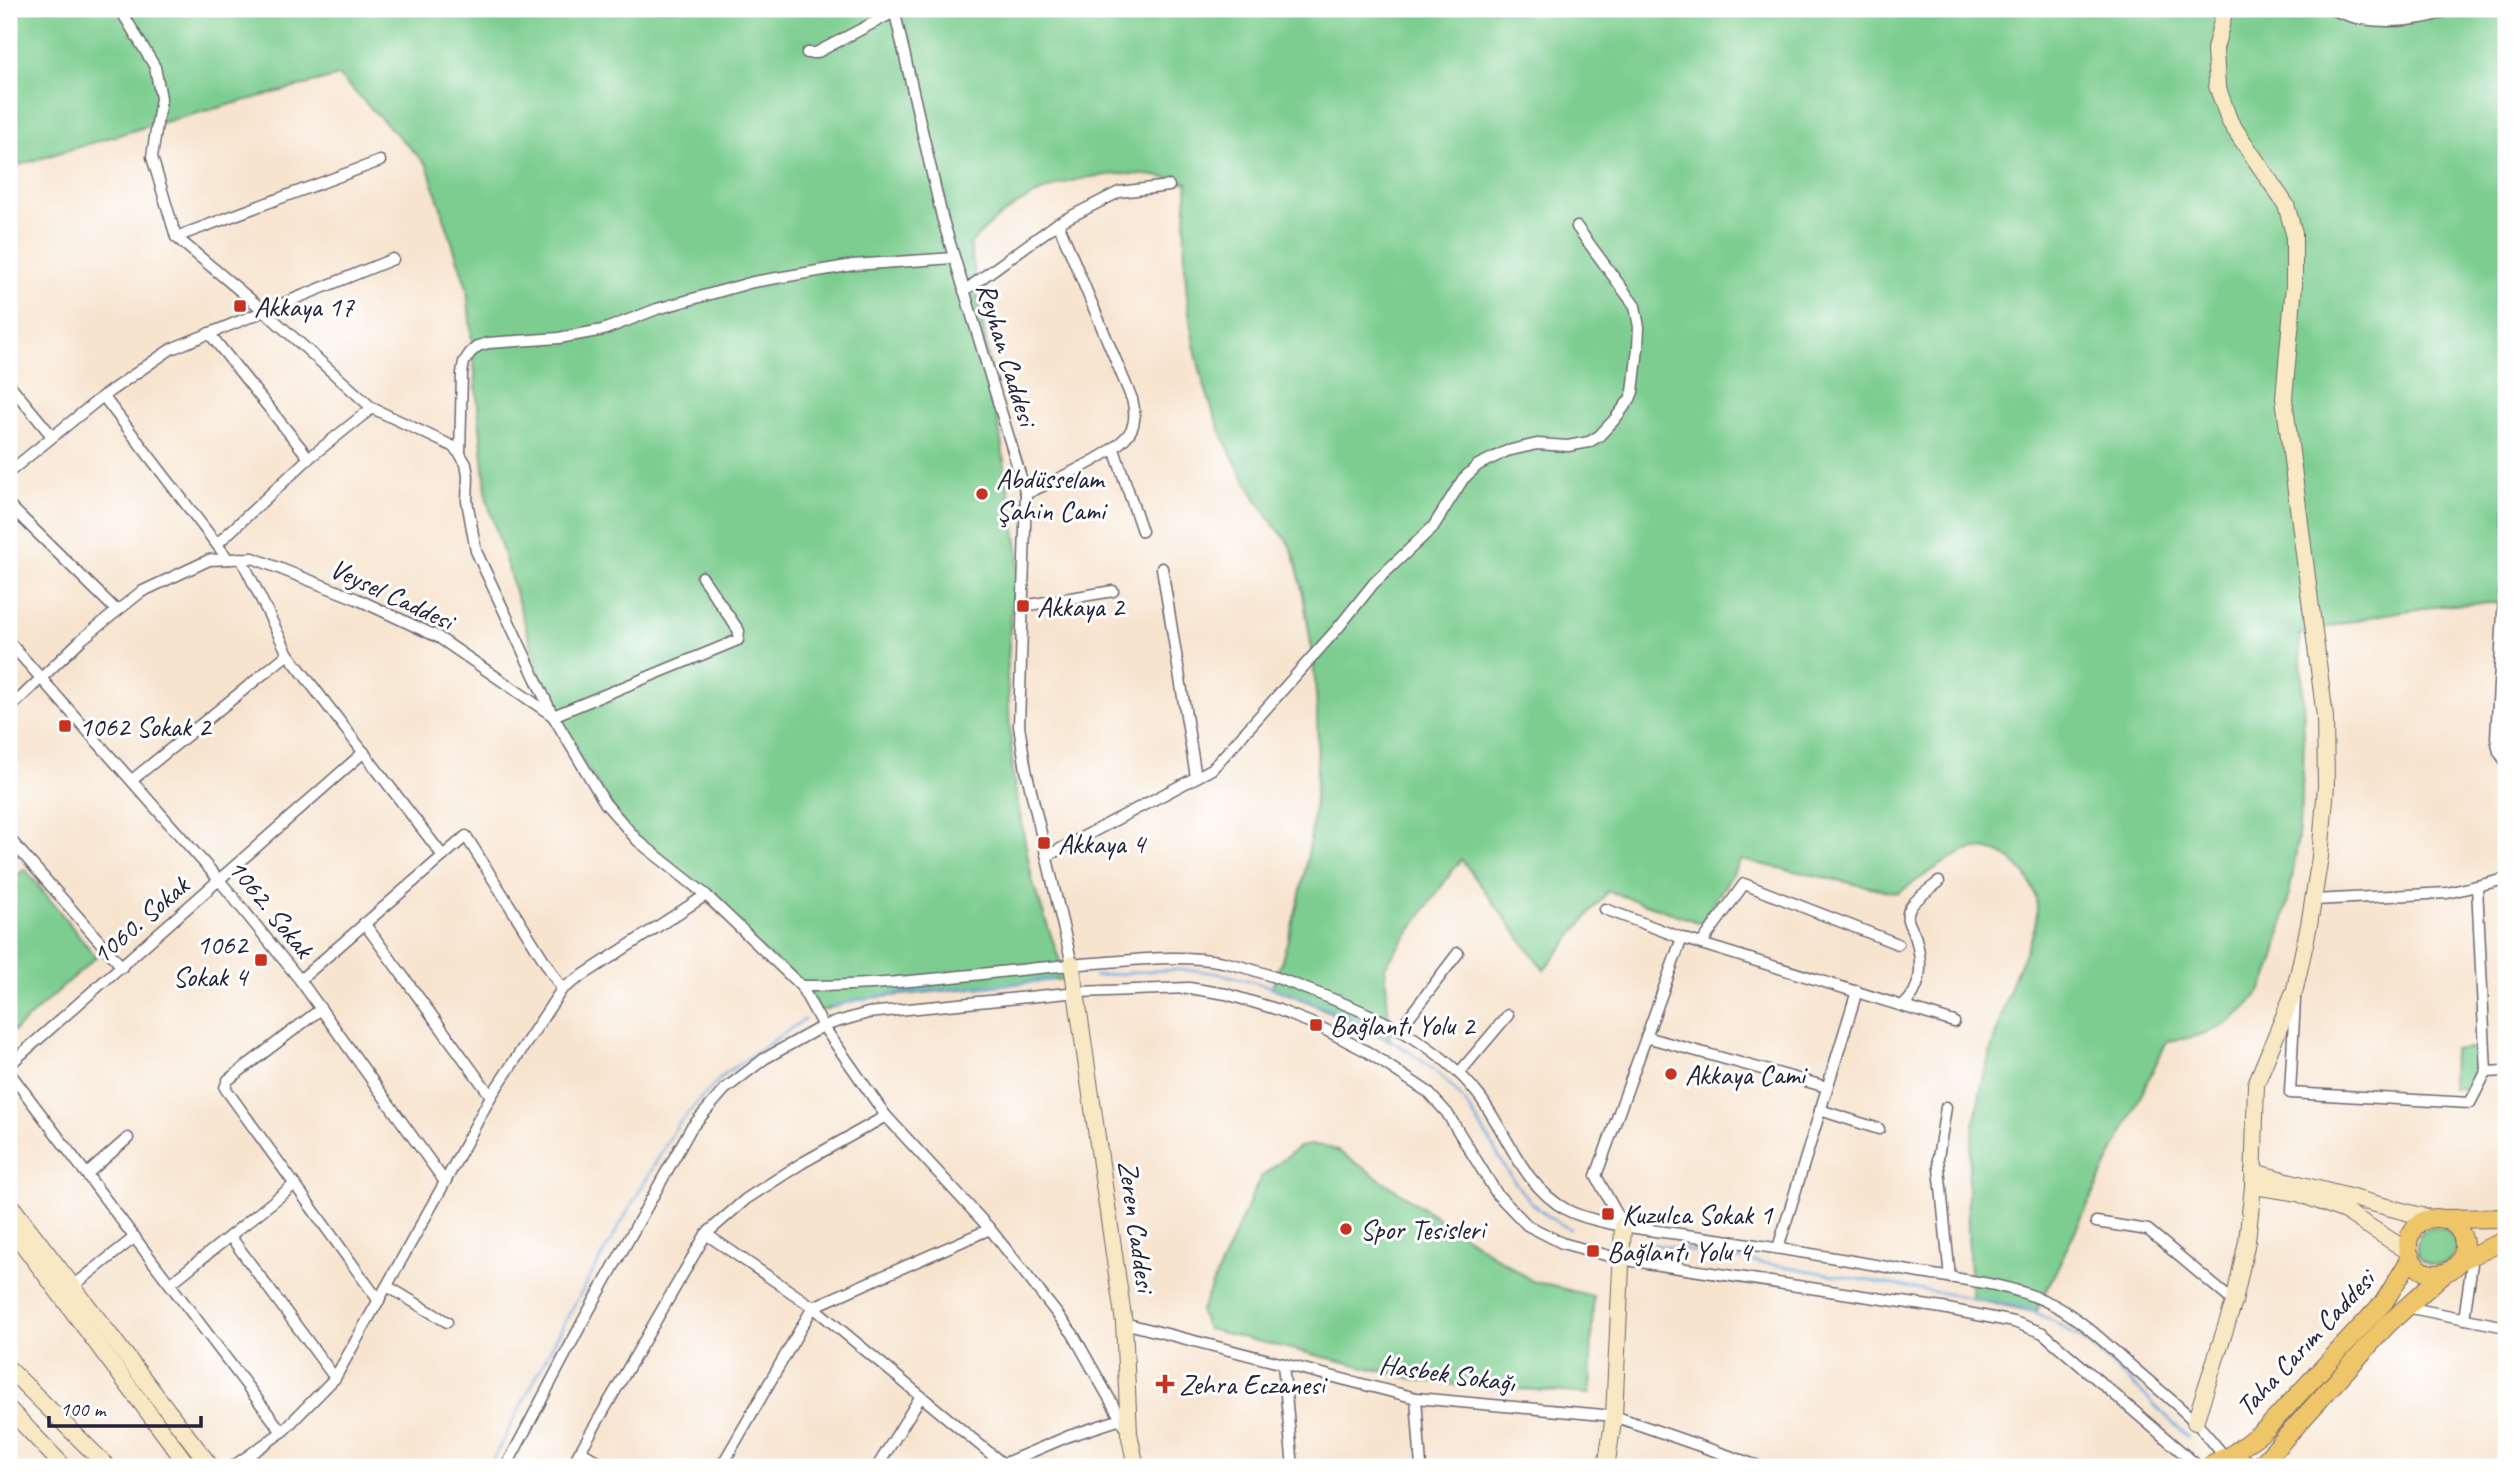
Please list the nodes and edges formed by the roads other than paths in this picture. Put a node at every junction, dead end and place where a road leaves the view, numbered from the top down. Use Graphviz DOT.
graph roads {
  1 [pos="120,9"];
  2 [pos="2225,9"];
  3 [pos="2330,9"];
  4 [pos="2451,9"];
  5 [pos="894,10"];
  6 [pos="807,53"];
  7 [pos="380,161"];
  8 [pos="1169,186"];
  9 [pos="1058,223"];
  10 [pos="1577,227"];
  11 [pos="176,237"];
  12 [pos="954,258"];
  13 [pos="393,259"];
  14 [pos="964,291"];
  15 [pos="263,310"];
  16 [pos="209,333"];
  17 [pos="9,384"];
  18 [pos="103,396"];
  19 [pos="372,408"];
  20 [pos="52,436"];
  21 [pos="1114,449"];
  22 [pos="460,454"];
  23 [pos="309,458"];
  24 [pos="9,472"];
  25 [pos="1026,494"];
  26 [pos="9,505"];
  27 [pos="1142,531"];
  28 [pos="217,544"];
  29 [pos="241,558"];
  30 [pos="228,559"];
  31 [pos="2506,559"];
  32 [pos="1162,568"];
  33 [pos="702,577"];
  34 [pos="1113,591"];
  35 [pos="1023,606"];
  36 [pos="117,611"];
  37 [pos="9,642"];
  38 [pos="288,654"];
  39 [pos="41,678"];
  40 [pos="9,709"];
  41 [pos="553,716"];
  42 [pos="364,752"];
  43 [pos="2506,762"];
  44 [pos="1196,777"];
  45 [pos="132,780"];
  46 [pos="9,838"];
  47 [pos="443,856"];
  48 [pos="1047,856"];
  49 [pos="2506,879"];
  50 [pos="220,881"];
  51 [pos="1939,881"];
  52 [pos="2477,886"];
  53 [pos="706,895"];
  54 [pos="2314,900"];
  55 [pos="1605,909"];
  56 [pos="364,923"];
  57 [pos="1682,938"];
  58 [pos="1701,944"];
  59 [pos="1898,944"];
  60 [pos="1458,953"];
  61 [pos="1072,964"];
  62 [pos="122,967"];
  63 [pos="300,980"];
  64 [pos="801,986"];
  65 [pos="562,989"];
  66 [pos="2295,989"];
  67 [pos="1857,991"];
  68 [pos="1077,992"];
  69 [pos="1903,1006"];
  70 [pos="321,1009"];
  71 [pos="1508,1015"];
  72 [pos="1954,1022"];
  73 [pos="823,1026"];
  74 [pos="1399,1030"];
  75 [pos="1646,1037"];
  76 [pos="9,1065"];
  77 [pos="2506,1071"];
  78 [pos="9,1072"];
  79 [pos="2486,1072"];
  80 [pos="1459,1073"];
  81 [pos="1827,1087"];
  82 [pos="491,1096"];
  83 [pos="1946,1107"];
  84 [pos="1820,1110"];
  85 [pos="886,1116"];
  86 [pos="1879,1129"];
  87 [pos="128,1138"];
  88 [pos="87,1174"];
  89 [pos="2253,1179"];
  90 [pos="445,1182"];
  91 [pos="294,1185"];
  92 [pos="9,1203"];
  93 [pos="2506,1218"];
  94 [pos="2437,1219"];
  95 [pos="2096,1222"];
  96 [pos="1623,1225"];
  97 [pos="9,1226"];
  98 [pos="990,1229"];
  99 [pos="706,1234"];
  100 [pos="229,1236"];
  101 [pos="135,1237"];
  102 [pos="2506,1241"];
  103 [pos="1778,1248"];
  104 [pos="2410,1255"];
  105 [pos="1620,1259"];
  106 [pos="2466,1259"];
  107 [pos="2443,1274"];
  108 [pos="1950,1278"];
  109 [pos="170,1283"];
  110 [pos="387,1286"];
  111 [pos="72,1287"];
  112 [pos="379,1301"];
  113 [pos="2234,1302"];
  114 [pos="813,1307"];
  115 [pos="2406,1307"];
  116 [pos="2464,1319"];
  117 [pos="447,1322"];
  118 [pos="1125,1323"];
  119 [pos="2506,1327"];
  120 [pos="1283,1364"];
  121 [pos="9,1369"];
  122 [pos="335,1378"];
  123 [pos="920,1396"];
  124 [pos="1416,1398"];
  125 [pos="9,1409"];
  126 [pos="1614,1416"];
  127 [pos="2195,1422"];
  128 [pos="1125,1426"];
  129 [pos="282,1432"];
  130 [pos="580,1451"];
  131 [pos="2221,1460"];
  132 [pos="1003,1466"];
  133 [pos="64,1467"];
  134 [pos="108,1467"];
  135 [pos="189,1467"];
  136 [pos="211,1467"];
  137 [pos="232,1467"];
  138 [pos="506,1467"];
  139 [pos="571,1467"];
  140 [pos="607,1467"];
  141 [pos="721,1467"];
  142 [pos="877,1467"];
  143 [pos="1136,1467"];
  144 [pos="1293,1467"];
  145 [pos="1420,1467"];
  146 [pos="1606,1467"];
  147 [pos="1761,1467"];
  148 [pos="2199,1467"];
  149 [pos="2249,1467"];
  150 [pos="2259,1467"];
  1 -- 11 [label="street"];
  2 -- 54 [label="street"];
  3 -- 4 [label="street"];
  5 -- 6 [label="street"];
  5 -- 12 [label="street, Reyhan Caddesi"];
  7 -- 11 [label="street"];
  8 -- 9 [label="street"];
  9 -- 14 [label="street"];
  9 -- 21 [label="street"];
  10 -- 44 [label="street"];
  11 -- 15 [label="street"];
  12 -- 14 [label="street, Reyhan Caddesi"];
  12 -- 22 [label="street"];
  13 -- 15 [label="street"];
  14 -- 25 [label="street, Reyhan Caddesi"];
  15 -- 16 [label="street"];
  15 -- 19 [label="street"];
  16 -- 18 [label="street"];
  16 -- 23 [label="street"];
  17 -- 20 [label="street"];
  18 -- 20 [label="street"];
  18 -- 28 [label="street"];
  19 -- 22 [label="street"];
  19 -- 23 [label="street"];
  20 -- 24 [label="street"];
  21 -- 25 [label="street"];
  21 -- 27 [label="street"];
  22 -- 41 [label="street"];
  23 -- 28 [label="street"];
  25 -- 35 [label="street, Reyhan Caddesi"];
  26 -- 36 [label="street"];
  28 -- 30 [label="street"];
  29 -- 30 [label="street, Veysel Caddesi"];
  29 -- 38 [label="street"];
  29 -- 41 [label="street, Veysel Caddesi"];
  30 -- 36 [label="street, Veysel Caddesi"];
  31 -- 43 [label="street"];
  32 -- 44 [label="street"];
  33 -- 41 [label="street"];
  34 -- 35 [label="street"];
  35 -- 48 [label="street, Reyhan Caddesi"];
  36 -- 39 [label="street, Veysel Caddesi"];
  37 -- 39 [label="street, 1062. Sokak"];
  38 -- 42 [label="street"];
  38 -- 45 [label="street"];
  39 -- 40 [label="street, Veysel Caddesi"];
  39 -- 45 [label="street, 1062. Sokak"];
  41 -- 53 [label="street, Veysel Caddesi"];
  42 -- 47 [label="street"];
  42 -- 50 [label="street, 1060. Sokak"];
  44 -- 48 [label="street"];
  45 -- 50 [label="street, 1062. Sokak"];
  46 -- 62 [label="street"];
  47 -- 56 [label="street"];
  47 -- 65 [label="street"];
  48 -- 61 [label="street, Reyhan Caddesi"];
  49 -- 52 [label="street"];
  50 -- 62 [label="street, 1060. Sokak"];
  50 -- 63 [label="street, 1062. Sokak"];
  51 -- 69 [label="street"];
  52 -- 54 [label="street"];
  52 -- 79 [label="street"];
  53 -- 64 [label="street, Veysel Caddesi"];
  53 -- 65 [label="street"];
  54 -- 66 [label="street"];
  55 -- 57 [label="street"];
  56 -- 63 [label="street"];
  56 -- 82 [label="street"];
  57 -- 58 [label="street"];
  57 -- 75 [label="street"];
  58 -- 59 [label="street"];
  58 -- 67 [label="street"];
  60 -- 74 [label="street"];
  61 -- 64 [label="street"];
  61 -- 68 [label="street, Zeren Caddesi"];
  61 -- 74 [label="street"];
  62 -- 76 [label="street, 1060. Sokak"];
  63 -- 70 [label="street, 1062. Sokak"];
  64 -- 73 [label="street, Veysel Caddesi"];
  65 -- 82 [label="street"];
  66 -- 79 [label="street"];
  66 -- 89 [label="street"];
  67 -- 69 [label="street"];
  67 -- 81 [label="street"];
  68 -- 73 [label="street"];
  68 -- 105 [label="street"];
  68 -- 118 [label="street, Zeren Caddesi"];
  69 -- 72 [label="street"];
  70 -- 90 [label="street, 1062. Sokak"];
  70 -- 91 [label="street"];
  71 -- 80 [label="street"];
  73 -- 85 [label="street, Veysel Caddesi"];
  73 -- 138 [label="street"];
  74 -- 80 [label="street"];
  75 -- 81 [label="street"];
  75 -- 96 [label="street"];
  77 -- 79 [label="street"];
  78 -- 88 [label="street"];
  80 -- 96 [label="street"];
  81 -- 84 [label="street"];
  82 -- 90 [label="street"];
  83 -- 108 [label="street"];
  84 -- 86 [label="street"];
  84 -- 103 [label="street"];
  85 -- 98 [label="street, Veysel Caddesi"];
  85 -- 99 [label="street"];
  87 -- 88 [label="street"];
  88 -- 101 [label="street"];
  89 -- 94 [label="street"];
  89 -- 104 [label="street"];
  89 -- 113 [label="street"];
  90 -- 110 [label="street"];
  91 -- 100 [label="street"];
  91 -- 112 [label="street"];
  92 -- 111 [label="street"];
  93 -- 94 [label="main road"];
  94 -- 104 [label="main road"];
  94 -- 106 [label="main road"];
  95 -- 113 [label="street"];
  96 -- 103 [label="street"];
  96 -- 105 [label="street"];
  97 -- 135 [label="street"];
  98 -- 114 [label="street"];
  98 -- 128 [label="street, Veysel Caddesi"];
  99 -- 114 [label="street"];
  99 -- 130 [label="street"];
  100 -- 109 [label="street"];
  100 -- 122 [label="street"];
  101 -- 109 [label="street"];
  101 -- 111 [label="street"];
  102 -- 106 [label="main road"];
  103 -- 108 [label="street"];
  104 -- 107 [label="main road"];
  104 -- 131 [label="main road, Taha Carım Caddesi"];
  105 -- 126 [label="street"];
  105 -- 148 [label="street"];
  106 -- 107 [label="main road"];
  106 -- 116 [label="street"];
  107 -- 115 [label="main road, Taha Carım Caddesi"];
  108 -- 127 [label="street"];
  109 -- 129 [label="street"];
  110 -- 112 [label="street"];
  110 -- 117 [label="street"];
  111 -- 136 [label="street"];
  112 -- 122 [label="street"];
  113 -- 127 [label="street"];
  114 -- 123 [label="street"];
  114 -- 141 [label="street"];
  115 -- 116 [label="street"];
  115 -- 150 [label="main road, Taha Carım Caddesi"];
  116 -- 119 [label="street"];
  118 -- 120 [label="street, Hasbek Sokağı"];
  118 -- 128 [label="street, Zeren Caddesi"];
  120 -- 124 [label="street, Hasbek Sokağı"];
  120 -- 144 [label="street"];
  121 -- 134 [label="street"];
  122 -- 129 [label="street"];
  123 -- 132 [label="street"];
  123 -- 142 [label="street"];
  124 -- 126 [label="street, Hasbek Sokağı"];
  124 -- 145 [label="street"];
  125 -- 133 [label="street"];
  126 -- 146 [label="street"];
  126 -- 147 [label="street, Hasbek Sokağı"];
  127 -- 131 [label="street"];
  128 -- 132 [label="street"];
  128 -- 143 [label="street, Zeren Caddesi"];
  129 -- 137 [label="street"];
  130 -- 139 [label="street"];
  130 -- 140 [label="street"];
  131 -- 149 [label="main road"];
}
